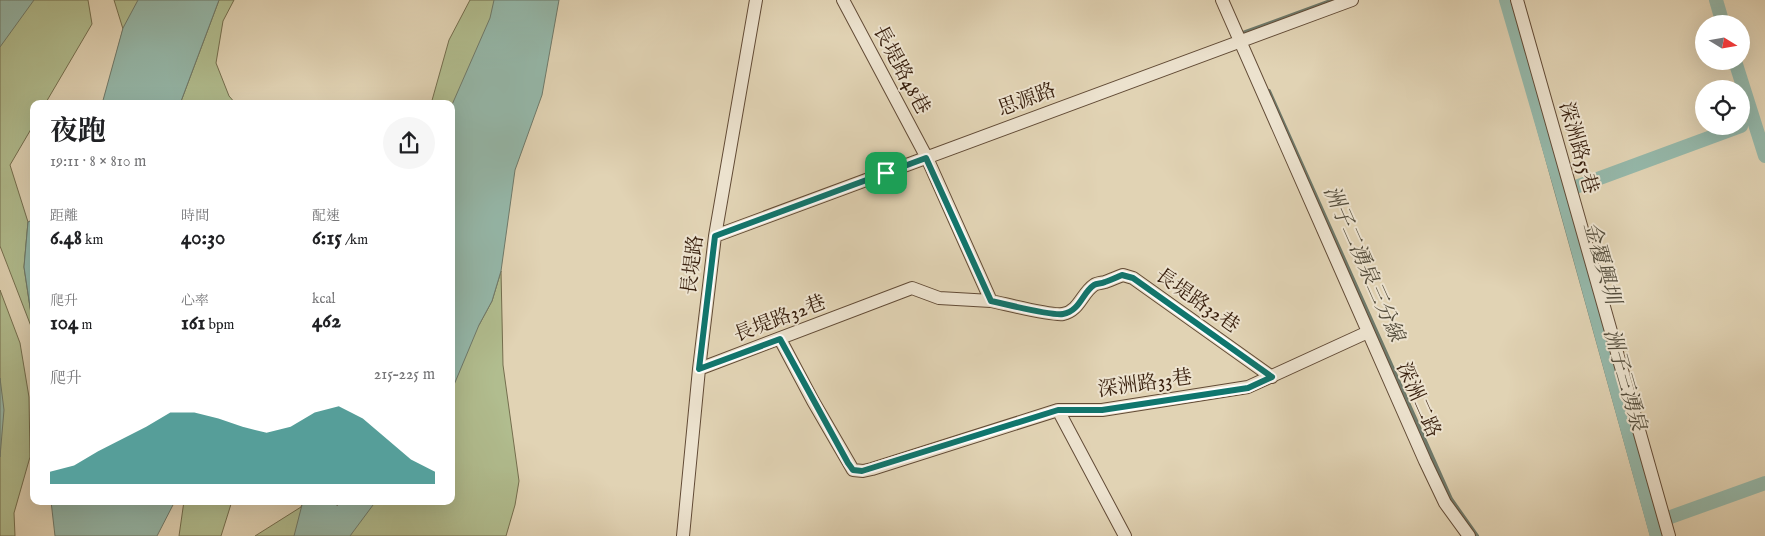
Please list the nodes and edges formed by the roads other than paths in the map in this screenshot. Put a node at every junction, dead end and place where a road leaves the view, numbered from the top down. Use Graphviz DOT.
graph roads {
  1 [pos="756,0"];
  2 [pos="843,0"];
  3 [pos="1222,0"];
  4 [pos="1352,0"];
  5 [pos="1517,0"];
  6 [pos="1240,41"];
  7 [pos="926,158"];
  8 [pos="715,236"];
  9 [pos="991,301"];
  10 [pos="1368,332"];
  11 [pos="780,339"];
  12 [pos="699,369"];
  13 [pos="1272,377"];
  14 [pos="1058,410"];
  15 [pos="683,536"];
  16 [pos="1125,536"];
  17 [pos="1469,536"];
  18 [pos="1669,536"];
  1 -- 8 [label="street, 長堤路"];
  2 -- 7 [label="street, 長堤路48巷"];
  3 -- 6 [label="street, 深洲二路"];
  4 -- 6 [label="street, 思源路"];
  5 -- 18 [label="street, 深洲路55巷"];
  6 -- 7 [label="street, 思源路"];
  6 -- 10 [label="street, 深洲二路"];
  7 -- 8 [label="street, 思源路"];
  7 -- 9 [label="street"];
  8 -- 12 [label="street, 長堤路"];
  9 -- 11 [label="street, 長堤路32巷"];
  9 -- 13 [label="street, 長堤路32巷"];
  10 -- 13 [label="street, 深洲路33巷"];
  10 -- 17 [label="street, 深洲二路"];
  11 -- 12 [label="street, 長堤路32巷"];
  11 -- 14 [label="street, 深洲路33巷"];
  12 -- 15 [label="street, 長堤路"];
  13 -- 14 [label="street, 深洲路33巷"];
  14 -- 16 [label="street"];
}
